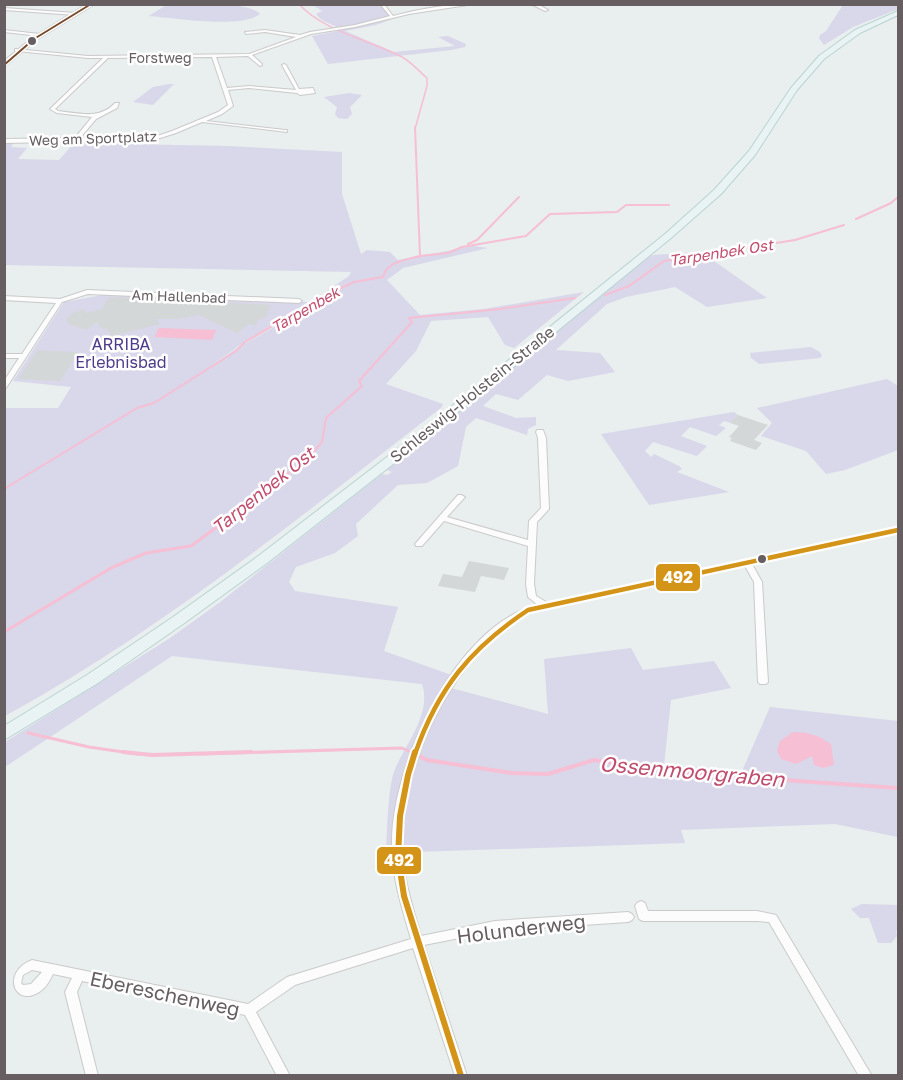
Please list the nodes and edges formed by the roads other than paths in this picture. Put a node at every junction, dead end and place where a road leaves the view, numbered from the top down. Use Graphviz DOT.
graph roads {
  1 [pos="92,4"];
  2 [pos="382,4"];
  3 [pos="472,4"];
  4 [pos="533,4"];
  5 [pos="4,9"];
  6 [pos="546,10"];
  7 [pos="898,13"];
  8 [pos="76,14"];
  9 [pos="392,17"];
  10 [pos="4,31"];
  11 [pos="246,33"];
  12 [pos="40,35"];
  13 [pos="299,36"];
  14 [pos="19,50"];
  15 [pos="249,56"];
  16 [pos="106,57"];
  17 [pos="214,57"];
  18 [pos="4,65"];
  19 [pos="260,65"];
  20 [pos="284,65"];
  21 [pos="226,89"];
  22 [pos="117,104"];
  23 [pos="96,116"];
  24 [pos="201,121"];
  25 [pos="273,130"];
  26 [pos="76,140"];
  27 [pos="4,141"];
  28 [pos="4,298"];
  29 [pos="60,301"];
  30 [pos="299,301"];
  31 [pos="4,356"];
  32 [pos="25,356"];
  33 [pos="4,387"];
  34 [pos="540,432"];
  35 [pos="461,497"];
  36 [pos="442,518"];
  37 [pos="898,530"];
  38 [pos="419,544"];
  39 [pos="531,544"];
  40 [pos="748,564"];
  41 [pos="545,605"];
  42 [pos="763,682"];
  43 [pos="4,734"];
  44 [pos="640,906"];
  45 [pos="628,916"];
  46 [pos="417,942"];
  47 [pos="50,969"];
  48 [pos="79,975"];
  49 [pos="249,1010"];
  50 [pos="92,1076"];
  51 [pos="284,1076"];
  52 [pos="461,1076"];
  53 [pos="867,1076"];
  1 -- 8 [label="main road"];
  2 -- 9 [label="street"];
  3 -- 9 [label="street, Forstweg"];
  4 -- 6 [label="street"];
  5 -- 8 [label="street"];
  7 -- 43 [label="main road, Schleswig-Holstein-Straße"];
  8 -- 12 [label="main road"];
  9 -- 13 [label="street, Forstweg"];
  10 -- 12 [label="street"];
  11 -- 13 [label="street, Forstweg"];
  12 -- 14 [label="main road"];
  13 -- 15 [label="street, Forstweg"];
  14 -- 16 [label="street, Forstweg"];
  14 -- 18 [label="main road"];
  15 -- 17 [label="street, Forstweg"];
  15 -- 19 [label="street"];
  16 -- 17 [label="street, Forstweg"];
  16 -- 23 [label="street"];
  17 -- 21 [label="street"];
  20 -- 21 [label="street"];
  21 -- 24 [label="street, Weg am Sportplatz"];
  22 -- 23 [label="street"];
  23 -- 26 [label="street"];
  24 -- 25 [label="street"];
  24 -- 26 [label="street, Weg am Sportplatz"];
  26 -- 27 [label="street, Weg am Sportplatz"];
  28 -- 29 [label="street, Am Hallenbad"];
  29 -- 30 [label="street, Am Hallenbad"];
  29 -- 32 [label="street"];
  31 -- 32 [label="street"];
  32 -- 33 [label="street"];
  34 -- 39 [label="street"];
  35 -- 36 [label="street"];
  36 -- 38 [label="street"];
  36 -- 39 [label="street"];
  37 -- 40 [label="street"];
  39 -- 41 [label="street"];
  40 -- 41 [label="street"];
  40 -- 42 [label="street"];
  41 -- 46 [label="street"];
  44 -- 53 [label="street"];
  45 -- 46 [label="street, Holunderweg"];
  46 -- 49 [label="street, Holunderweg"];
  46 -- 52 [label="street"];
  47 -- 48 [label="street, Ebereschenweg"];
  48 -- 49 [label="street, Ebereschenweg"];
  48 -- 50 [label="street, Ebereschenweg"];
  49 -- 51 [label="street, Ebereschenweg"];
}
